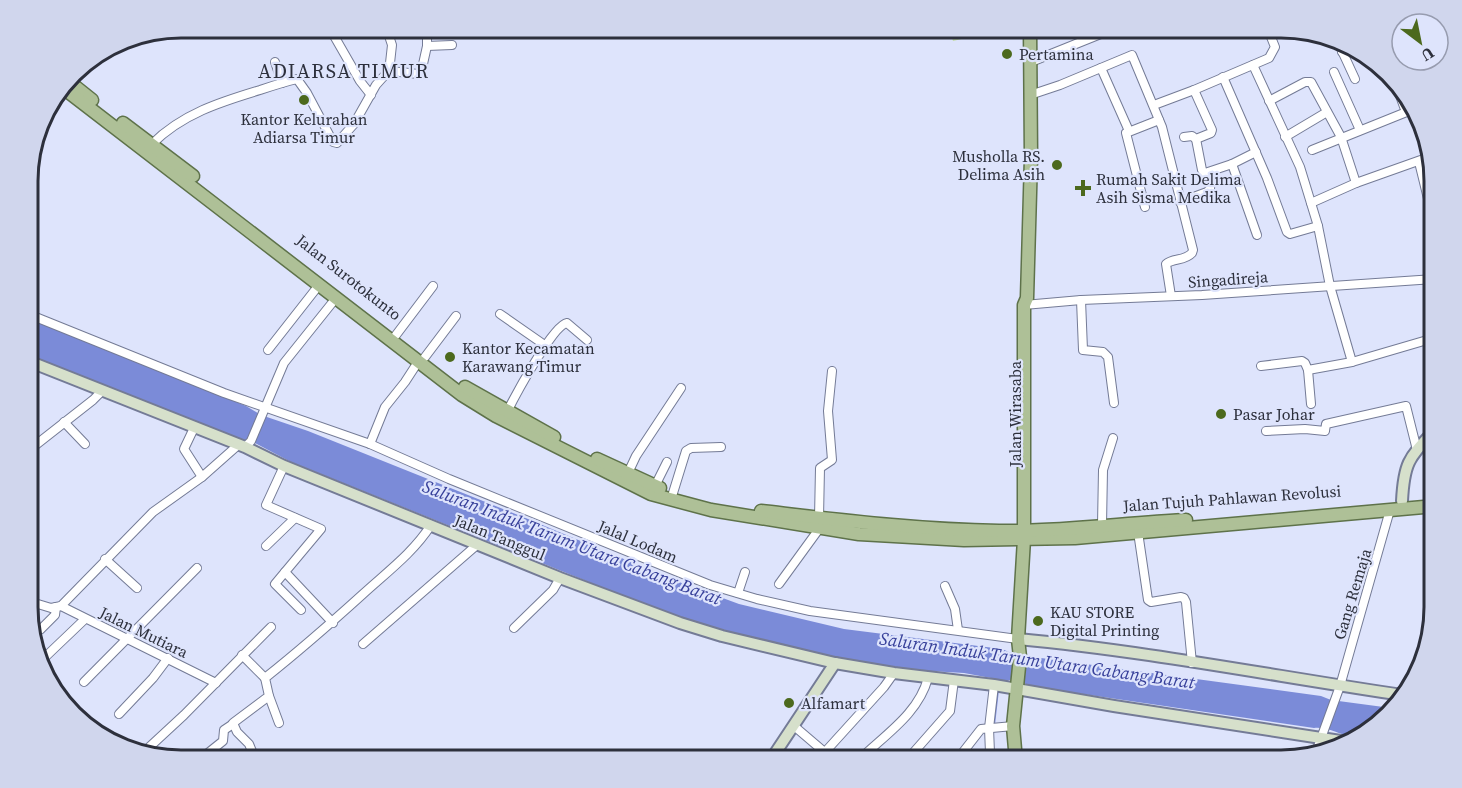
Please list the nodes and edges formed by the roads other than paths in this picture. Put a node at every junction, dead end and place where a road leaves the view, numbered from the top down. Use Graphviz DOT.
graph roads {
  1 [pos="335,38"];
  2 [pos="390,38"];
  3 [pos="427,38"];
  4 [pos="1030,38"];
  5 [pos="1091,38"];
  6 [pos="1272,38"];
  7 [pos="427,45"];
  8 [pos="453,45"];
  9 [pos="1342,52"];
  10 [pos="1030,57"];
  11 [pos="275,62"];
  12 [pos="1253,65"];
  13 [pos="1101,68"];
  14 [pos="389,72"];
  15 [pos="1334,72"];
  16 [pos="1223,77"];
  17 [pos="1355,79"];
  18 [pos="282,83"];
  19 [pos="74,85"];
  20 [pos="1194,90"];
  21 [pos="68,92"];
  22 [pos="371,95"];
  23 [pos="1030,95"];
  24 [pos="1269,101"];
  25 [pos="1154,105"];
  26 [pos="1405,109"];
  27 [pos="1326,112"];
  28 [pos="1406,112"];
  29 [pos="1159,120"];
  30 [pos="1360,130"];
  31 [pos="1128,131"];
  32 [pos="1341,136"];
  33 [pos="1184,137"];
  34 [pos="1286,137"];
  35 [pos="1196,140"];
  36 [pos="152,144"];
  37 [pos="1312,150"];
  38 [pos="1256,152"];
  39 [pos="1423,160"];
  40 [pos="1419,162"];
  41 [pos="1232,164"];
  42 [pos="1211,178"];
  43 [pos="1424,182"];
  44 [pos="1356,183"];
  45 [pos="1180,202"];
  46 [pos="1311,202"];
  47 [pos="1145,207"];
  48 [pos="1318,226"];
  49 [pos="1257,235"];
  50 [pos="1424,280"];
  51 [pos="319,285"];
  52 [pos="433,286"];
  53 [pos="1330,286"];
  54 [pos="1171,296"];
  55 [pos="336,298"];
  56 [pos="1081,300"];
  57 [pos="1027,303"];
  58 [pos="500,314"];
  59 [pos="456,316"];
  60 [pos="38,318"];
  61 [pos="396,335"];
  62 [pos="587,340"];
  63 [pos="1424,341"];
  64 [pos="546,346"];
  65 [pos="268,350"];
  66 [pos="410,350"];
  67 [pos="422,360"];
  68 [pos="1352,362"];
  69 [pos="38,365"];
  70 [pos="1261,366"];
  71 [pos="1308,370"];
  72 [pos="832,371"];
  73 [pos="681,388"];
  74 [pos="101,392"];
  75 [pos="1114,403"];
  76 [pos="1311,404"];
  77 [pos="263,412"];
  78 [pos="507,412"];
  79 [pos="64,422"];
  80 [pos="194,428"];
  81 [pos="1266,431"];
  82 [pos="536,432"];
  83 [pos="1113,438"];
  84 [pos="1424,442"];
  85 [pos="38,443"];
  86 [pos="85,444"];
  87 [pos="370,444"];
  88 [pos="244,445"];
  89 [pos="721,447"];
  90 [pos="1417,450"];
  91 [pos="667,462"];
  92 [pos="284,466"];
  93 [pos="623,476"];
  94 [pos="202,477"];
  95 [pos="655,486"];
  96 [pos="673,493"];
  97 [pos="1424,500"];
  98 [pos="1402,501"];
  99 [pos="1424,507"];
  100 [pos="1390,510"];
  101 [pos="295,518"];
  102 [pos="819,524"];
  103 [pos="430,525"];
  104 [pos="1102,525"];
  105 [pos="1138,532"];
  106 [pos="1028,535"];
  107 [pos="478,544"];
  108 [pos="266,546"];
  109 [pos="105,559"];
  110 [pos="196,568"];
  111 [pos="285,572"];
  112 [pos="745,572"];
  113 [pos="560,578"];
  114 [pos="779,584"];
  115 [pos="945,586"];
  116 [pos="137,588"];
  117 [pos="738,593"];
  118 [pos="38,604"];
  119 [pos="59,607"];
  120 [pos="301,609"];
  121 [pos="86,619"];
  122 [pos="333,622"];
  123 [pos="271,627"];
  124 [pos="514,628"];
  125 [pos="40,630"];
  126 [pos="958,630"];
  127 [pos="127,638"];
  128 [pos="363,644"];
  129 [pos="1020,647"];
  130 [pos="242,655"];
  131 [pos="46,656"];
  132 [pos="168,658"];
  133 [pos="835,663"];
  134 [pos="1192,663"];
  135 [pos="894,673"];
  136 [pos="264,678"];
  137 [pos="928,678"];
  138 [pos="954,680"];
  139 [pos="84,682"];
  140 [pos="216,682"];
  141 [pos="997,685"];
  142 [pos="1340,686"];
  143 [pos="1016,687"];
  144 [pos="1395,694"];
  145 [pos="269,696"];
  146 [pos="119,714"];
  147 [pos="279,723"];
  148 [pos="233,724"];
  149 [pos="794,726"];
  150 [pos="1013,726"];
  151 [pos="992,728"];
  152 [pos="1324,734"];
  153 [pos="1338,739"];
  154 [pos="1319,746"];
  155 [pos="149,747"];
  156 [pos="212,750"];
  157 [pos="251,750"];
  158 [pos="778,750"];
  159 [pos="823,750"];
  160 [pos="827,750"];
  161 [pos="870,750"];
  162 [pos="916,750"];
  163 [pos="964,750"];
  164 [pos="990,750"];
  165 [pos="1015,750"];
  1 -- 22 [label="street"];
  2 -- 14 [label="street"];
  3 -- 7 [label="street"];
  4 -- 10 [label="main road, Jalan Wirasaba"];
  5 -- 10 [label="street"];
  6 -- 12 [label="street"];
  7 -- 8 [label="street"];
  7 -- 14 [label="street"];
  9 -- 17 [label="street"];
  10 -- 23 [label="main road, Jalan Wirasaba"];
  11 -- 18 [label="street"];
  12 -- 16 [label="street"];
  12 -- 24 [label="street"];
  13 -- 23 [label="street"];
  13 -- 25 [label="street"];
  13 -- 31 [label="street"];
  14 -- 22 [label="street"];
  15 -- 30 [label="street"];
  16 -- 20 [label="street"];
  16 -- 38 [label="street"];
  18 -- 22 [label="street"];
  18 -- 36 [label="street"];
  19 -- 36 [label="main road, Jalan Surotokunto"];
  20 -- 25 [label="street"];
  20 -- 35 [label="street"];
  21 -- 51 [label="main road, Jalan Surotokunto"];
  23 -- 57 [label="main road, Jalan Wirasaba"];
  24 -- 27 [label="street"];
  24 -- 34 [label="street"];
  25 -- 29 [label="street"];
  26 -- 28 [label="street"];
  27 -- 32 [label="street"];
  27 -- 34 [label="street"];
  28 -- 30 [label="street"];
  29 -- 31 [label="street"];
  29 -- 45 [label="street"];
  30 -- 32 [label="street"];
  31 -- 47 [label="street"];
  32 -- 37 [label="street"];
  32 -- 44 [label="street"];
  33 -- 35 [label="street"];
  34 -- 46 [label="street"];
  35 -- 41 [label="street"];
  36 -- 61 [label="main road, Jalan Surotokunto"];
  38 -- 41 [label="street"];
  38 -- 48 [label="street"];
  39 -- 40 [label="street"];
  40 -- 43 [label="street"];
  40 -- 44 [label="street"];
  41 -- 49 [label="street"];
  42 -- 45 [label="street"];
  44 -- 46 [label="street"];
  45 -- 54 [label="street"];
  46 -- 48 [label="street"];
  48 -- 53 [label="street"];
  50 -- 53 [label="street, Singadireja"];
  51 -- 55 [label="main road, Jalan Surotokunto"];
  51 -- 65 [label="street"];
  52 -- 61 [label="street"];
  53 -- 54 [label="street, Singadireja"];
  53 -- 68 [label="street"];
  54 -- 56 [label="street, Singadireja"];
  55 -- 66 [label="main road, Jalan Surotokunto"];
  55 -- 77 [label="street"];
  56 -- 57 [label="street, Singadireja"];
  56 -- 75 [label="street"];
  57 -- 106 [label="main road, Jalan Wirasaba"];
  58 -- 64 [label="street"];
  59 -- 67 [label="street"];
  60 -- 77 [label="street, Jalal Lodam"];
  61 -- 66 [label="main road, Jalan Surotokunto"];
  62 -- 64 [label="street"];
  63 -- 68 [label="street"];
  64 -- 78 [label="street"];
  66 -- 67 [label="main road, Jalan Surotokunto"];
  67 -- 78 [label="main road, Jalan Surotokunto"];
  67 -- 82 [label="main road, Jalan Surotokunto"];
  67 -- 87 [label="street"];
  68 -- 71 [label="street"];
  69 -- 74 [label="street, Jalan Tanggul"];
  70 -- 71 [label="street"];
  71 -- 76 [label="street"];
  72 -- 102 [label="street"];
  73 -- 93 [label="street"];
  74 -- 79 [label="street"];
  74 -- 80 [label="street, Jalan Tanggul"];
  77 -- 87 [label="street, Jalal Lodam"];
  77 -- 88 [label="street"];
  78 -- 82 [label="main road, Jalan Surotokunto"];
  79 -- 85 [label="street"];
  79 -- 86 [label="street"];
  80 -- 88 [label="street, Jalan Tanggul"];
  80 -- 94 [label="street"];
  81 -- 90 [label="street"];
  82 -- 93 [label="main road, Jalan Surotokunto"];
  83 -- 104 [label="street"];
  84 -- 90 [label="street"];
  87 -- 117 [label="street, Jalal Lodam"];
  88 -- 92 [label="street, Jalan Tanggul"];
  88 -- 94 [label="street"];
  89 -- 96 [label="street"];
  90 -- 98 [label="street"];
  91 -- 95 [label="street"];
  92 -- 101 [label="street"];
  92 -- 103 [label="street, Jalan Tanggul"];
  93 -- 95 [label="main road"];
  93 -- 102 [label="main road"];
  94 -- 109 [label="street"];
  95 -- 96 [label="main road"];
  96 -- 102 [label="main road"];
  97 -- 98 [label="main road, Jalan Tujuh Pahlawan Revolusi"];
  98 -- 104 [label="main road, Jalan Tujuh Pahlawan Revolusi"];
  99 -- 100 [label="main road, Jalan Tujuh Pahlawan Revolusi"];
  100 -- 105 [label="main road, Jalan Tujuh Pahlawan Revolusi"];
  100 -- 142 [label="street, Gang Remaja"];
  101 -- 108 [label="street"];
  101 -- 111 [label="street"];
  102 -- 106 [label="main road"];
  102 -- 114 [label="street"];
  103 -- 107 [label="street, Jalan Tanggul"];
  103 -- 122 [label="street"];
  104 -- 106 [label="main road, Jalan Tujuh Pahlawan Revolusi"];
  105 -- 106 [label="main road, Jalan Tujuh Pahlawan Revolusi"];
  105 -- 134 [label="street"];
  106 -- 129 [label="main road, Jalan Wirasaba"];
  107 -- 113 [label="street, Jalan Tanggul"];
  107 -- 128 [label="street"];
  109 -- 116 [label="street"];
  109 -- 119 [label="street"];
  110 -- 127 [label="street"];
  111 -- 120 [label="street"];
  111 -- 122 [label="street"];
  112 -- 117 [label="street"];
  113 -- 124 [label="street"];
  113 -- 133 [label="street, Jalan Tanggul"];
  115 -- 126 [label="street"];
  117 -- 126 [label="street, Jalal Lodam"];
  118 -- 119 [label="street, Jalan Mutiara"];
  119 -- 121 [label="street, Jalan Mutiara"];
  119 -- 125 [label="street"];
  121 -- 127 [label="street, Jalan Mutiara"];
  121 -- 131 [label="street"];
  122 -- 136 [label="street"];
  123 -- 130 [label="street"];
  126 -- 129 [label="street, Jalal Lodam"];
  127 -- 132 [label="street, Jalan Mutiara"];
  127 -- 139 [label="street"];
  129 -- 134 [label="street"];
  129 -- 143 [label="main road, Jalan Wirasaba"];
  130 -- 136 [label="street"];
  130 -- 140 [label="street"];
  132 -- 140 [label="street, Jalan Mutiara"];
  132 -- 146 [label="street"];
  133 -- 135 [label="street, Jalan Tanggul"];
  133 -- 149 [label="street"];
  134 -- 142 [label="street"];
  135 -- 137 [label="street, Jalan Tanggul"];
  135 -- 160 [label="street"];
  136 -- 145 [label="street"];
  137 -- 138 [label="street, Jalan Tanggul"];
  137 -- 161 [label="street"];
  138 -- 141 [label="street, Jalan Tanggul"];
  138 -- 162 [label="street"];
  140 -- 155 [label="street"];
  141 -- 143 [label="street, Jalan Tanggul"];
  141 -- 151 [label="street"];
  142 -- 144 [label="street"];
  142 -- 152 [label="street, Gang Remaja"];
  143 -- 150 [label="main road, Jalan Wirasaba"];
  143 -- 152 [label="street, Jalan Tanggul"];
  145 -- 147 [label="street"];
  145 -- 148 [label="street"];
  148 -- 156 [label="street"];
  148 -- 157 [label="street"];
  149 -- 158 [label="street"];
  149 -- 159 [label="street"];
  150 -- 151 [label="street"];
  150 -- 165 [label="main road, Jalan Wirasaba"];
  151 -- 163 [label="street"];
  151 -- 164 [label="street"];
  152 -- 153 [label="street, Jalan Tanggul"];
  152 -- 154 [label="street, Gang Remaja"];
}
